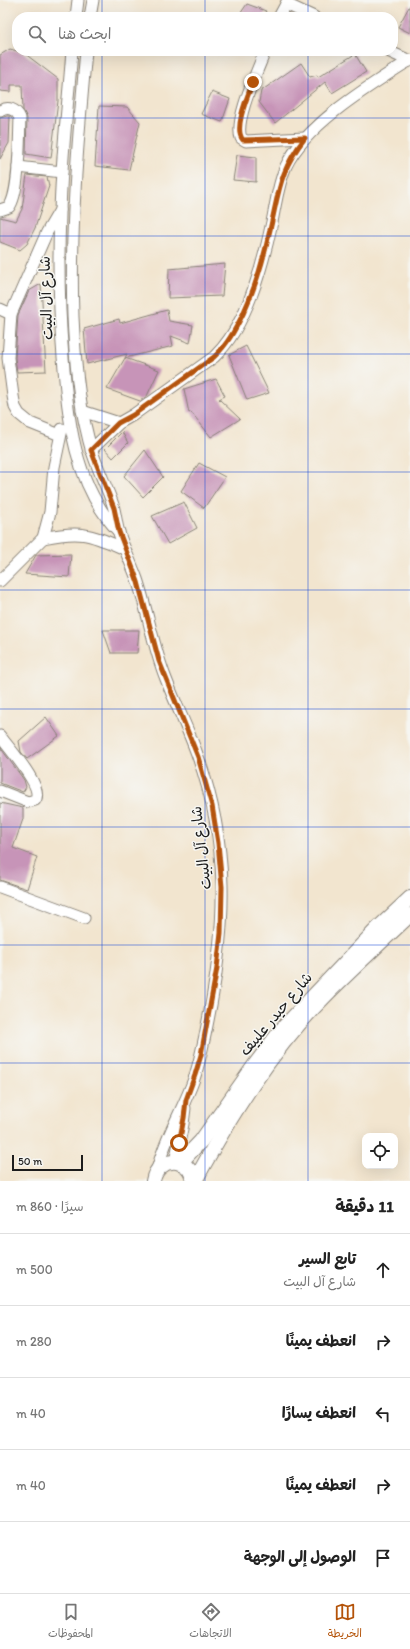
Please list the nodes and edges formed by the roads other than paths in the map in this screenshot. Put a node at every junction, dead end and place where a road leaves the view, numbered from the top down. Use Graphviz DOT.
graph roads {
  1 [pos="78,0"];
  2 [pos="93,0"];
  3 [pos="287,2"];
  4 [pos="77,12"];
  5 [pos="91,12"];
  6 [pos="282,12"];
  7 [pos="305,12"];
  8 [pos="398,55"];
  9 [pos="72,56"];
  10 [pos="86,56"];
  11 [pos="263,56"];
  12 [pos="410,60"];
  13 [pos="0,111"];
  14 [pos="305,138"];
  15 [pos="18,167"];
  16 [pos="62,172"];
  17 [pos="60,209"];
  18 [pos="0,210"];
  19 [pos="0,309"];
  20 [pos="11,314"];
  21 [pos="77,377"];
  22 [pos="65,380"];
  23 [pos="82,411"];
  24 [pos="68,413"];
  25 [pos="118,423"];
  26 [pos="60,435"];
  27 [pos="91,450"];
  28 [pos="119,532"];
  29 [pos="43,538"];
  30 [pos="125,549"];
  31 [pos="0,582"];
  32 [pos="0,736"];
  33 [pos="0,791"];
  34 [pos="0,887"];
  35 [pos="410,898"];
  36 [pos="410,915"];
  37 [pos="84,918"];
  38 [pos="186,1100"];
  39 [pos="178,1162"];
  40 [pos="154,1178"];
  41 [pos="194,1181"];
  1 -- 4 [label="street"];
  2 -- 5 [label="street"];
  3 -- 6 [label="street"];
  3 -- 7 [label="street"];
  8 -- 12 [label="street"];
  9 -- 16 [label="street, شارع آل البيت"];
  10 -- 21 [label="street, شارع آل البيت"];
  11 -- 14 [label="street"];
  12 -- 14 [label="street"];
  13 -- 15 [label="street"];
  14 -- 25 [label="street"];
  15 -- 16 [label="street"];
  15 -- 18 [label="street"];
  16 -- 17 [label="street, شارع آل البيت"];
  17 -- 20 [label="street"];
  17 -- 22 [label="street, شارع آل البيت"];
  19 -- 20 [label="street"];
  20 -- 26 [label="street"];
  21 -- 22 [label="street"];
  21 -- 23 [label="street, شارع آل البيت"];
  22 -- 24 [label="street, شارع آل البيت"];
  23 -- 25 [label="street"];
  23 -- 27 [label="street, شارع آل البيت"];
  24 -- 26 [label="street"];
  24 -- 28 [label="street, شارع آل البيت"];
  25 -- 27 [label="street"];
  26 -- 29 [label="street"];
  27 -- 28 [label="street, شارع آل البيت"];
  28 -- 30 [label="street, شارع آل البيت"];
  29 -- 30 [label="street"];
  29 -- 31 [label="street"];
  30 -- 38 [label="street, شارع آل البيت"];
  32 -- 33 [label="street"];
  34 -- 37 [label="street"];
  35 -- 39 [label="main road, شارع حيدر علييف"];
  36 -- 41 [label="main road, شارع حيدر علييف"];
  38 -- 39 [label="street, شارع آل البيت"];
  38 -- 40 [label="street, شارع آل البيت"];
  39 -- 40 [label="main road"];
  39 -- 41 [label="main road"];
}
